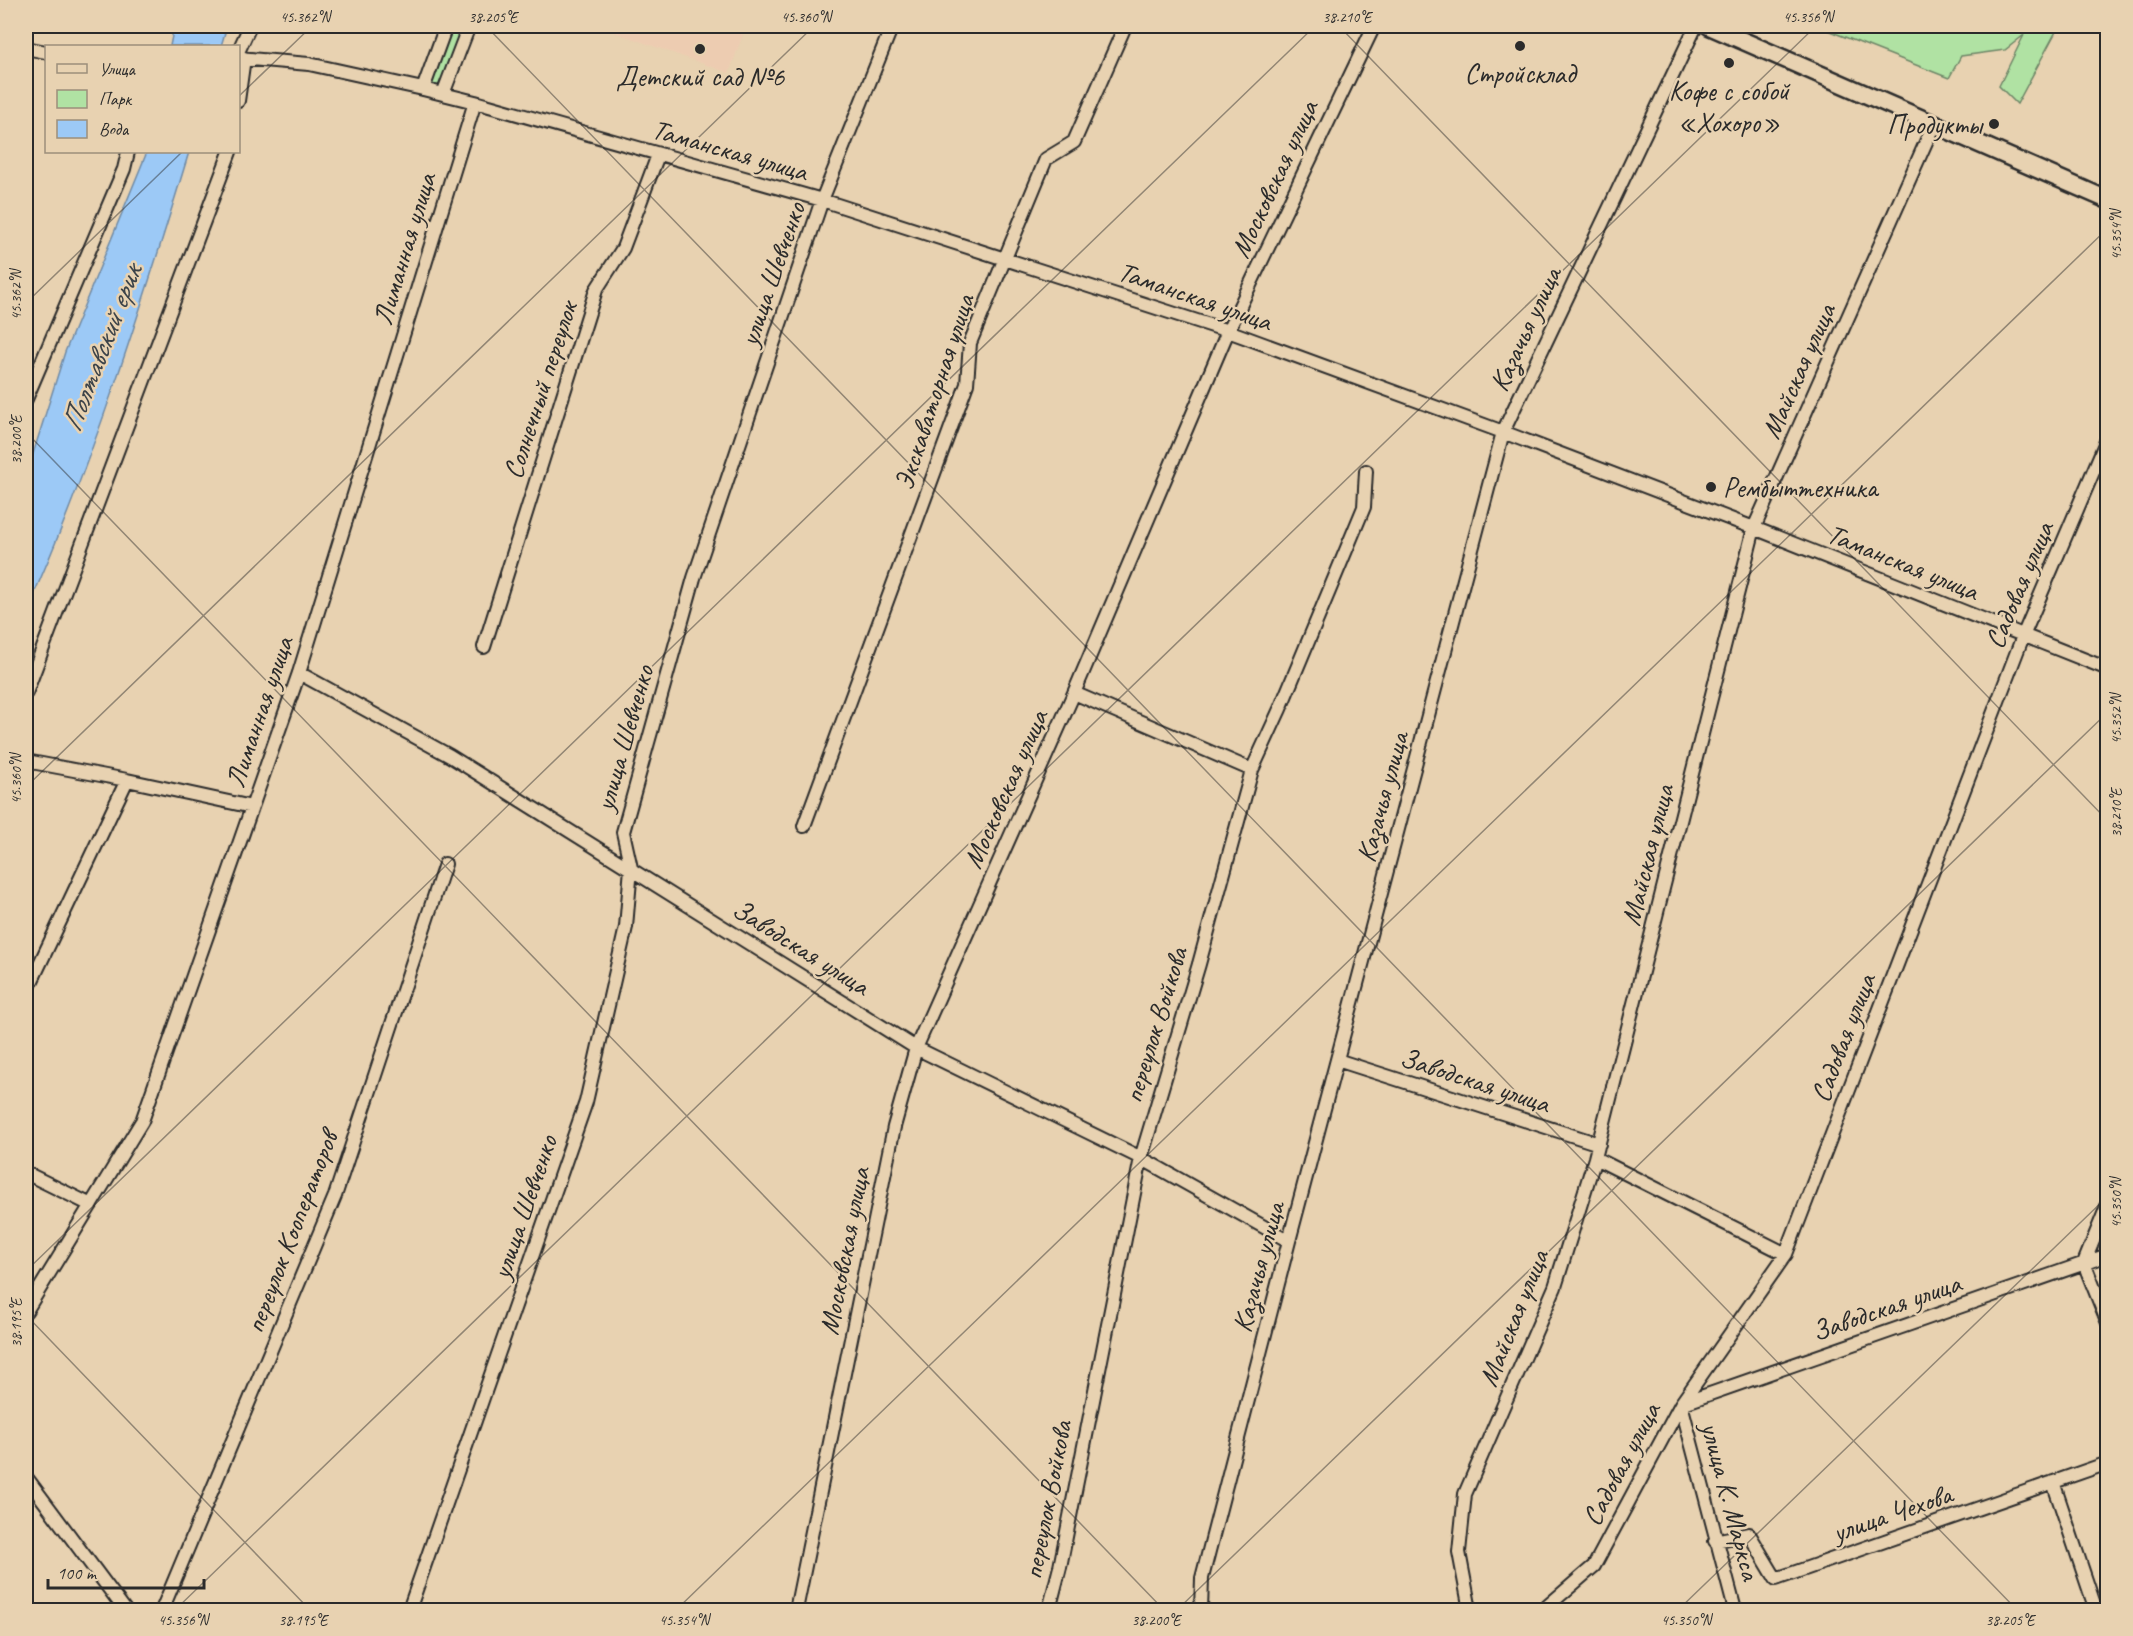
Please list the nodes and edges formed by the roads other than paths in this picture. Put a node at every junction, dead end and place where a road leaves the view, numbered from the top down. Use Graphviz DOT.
graph roads {
  1 [pos="250,26"];
  2 [pos="446,26"];
  3 [pos="469,26"];
  4 [pos="892,26"];
  5 [pos="1125,26"];
  6 [pos="1374,26"];
  7 [pos="1696,26"];
  8 [pos="1709,26"];
  9 [pos="26,48"];
  10 [pos="45,52"];
  11 [pos="240,56"];
  12 [pos="423,89"];
  13 [pos="443,94"];
  14 [pos="475,102"];
  15 [pos="1934,124"];
  16 [pos="128,153"];
  17 [pos="230,153"];
  18 [pos="658,154"];
  19 [pos="2108,200"];
  20 [pos="822,201"];
  21 [pos="1005,258"];
  22 [pos="1228,331"];
  23 [pos="26,399"];
  24 [pos="1503,432"];
  25 [pos="2108,437"];
  26 [pos="1366,471"];
  27 [pos="1754,528"];
  28 [pos="2023,636"];
  29 [pos="484,646"];
  30 [pos="2108,669"];
  31 [pos="299,673"];
  32 [pos="26,693"];
  33 [pos="1074,693"];
  34 [pos="26,761"];
  35 [pos="1252,770"];
  36 [pos="127,780"];
  37 [pos="252,807"];
  38 [pos="804,826"];
  39 [pos="445,864"];
  40 [pos="631,868"];
  41 [pos="26,993"];
  42 [pos="916,1048"];
  43 [pos="1337,1060"];
  44 [pos="1599,1144"];
  45 [pos="1140,1158"];
  46 [pos="1595,1158"];
  47 [pos="26,1173"];
  48 [pos="2108,1204"];
  49 [pos="91,1205"];
  50 [pos="1289,1241"];
  51 [pos="1786,1254"];
  52 [pos="2108,1255"];
  53 [pos="2084,1263"];
  54 [pos="26,1311"];
  55 [pos="2108,1323"];
  56 [pos="1681,1404"];
  57 [pos="2108,1463"];
  58 [pos="26,1477"];
  59 [pos="2053,1482"];
  60 [pos="1715,1541"];
  61 [pos="125,1611"];
  62 [pos="162,1611"];
  63 [pos="409,1611"];
  64 [pos="796,1611"];
  65 [pos="1049,1611"];
  66 [pos="1201,1611"];
  67 [pos="1470,1611"];
  68 [pos="1544,1611"];
  69 [pos="1735,1611"];
  70 [pos="2096,1611"];
  1 -- 11 [label="street"];
  2 -- 12 [label="street"];
  3 -- 13 [label="street"];
  4 -- 20 [label="street, улица Шевченко"];
  5 -- 21 [label="street, Экскаваторная улица"];
  6 -- 22 [label="street, Московская улица"];
  7 -- 24 [label="street, Казачья улица"];
  8 -- 15 [label="street"];
  9 -- 10 [label="street"];
  11 -- 12 [label="street, Таманская улица"];
  12 -- 13 [label="street, Таманская улица"];
  13 -- 14 [label="street, Таманская улица"];
  14 -- 18 [label="street, Таманская улица"];
  14 -- 31 [label="street, Лиманная улица"];
  15 -- 19 [label="street"];
  15 -- 27 [label="street, Майская улица"];
  16 -- 23 [label="street"];
  17 -- 32 [label="street"];
  18 -- 20 [label="street, Таманская улица"];
  18 -- 29 [label="street, Солнечный переулок"];
  20 -- 21 [label="street, Таманская улица"];
  20 -- 40 [label="street, улица Шевченко"];
  21 -- 22 [label="street, Таманская улица"];
  21 -- 38 [label="street, Экскаваторная улица"];
  22 -- 24 [label="street, Таманская улица"];
  22 -- 33 [label="street, Московская улица"];
  24 -- 27 [label="street, Таманская улица"];
  24 -- 43 [label="street, Казачья улица"];
  25 -- 28 [label="street, Садовая улица"];
  26 -- 35 [label="street, переулок Войкова"];
  27 -- 28 [label="street, Таманская улица"];
  27 -- 44 [label="street, Майская улица"];
  28 -- 30 [label="street, Таманская улица"];
  28 -- 51 [label="street, Садовая улица"];
  31 -- 37 [label="street, Лиманная улица"];
  31 -- 40 [label="street, Заводская улица"];
  33 -- 35 [label="street"];
  33 -- 42 [label="street, Московская улица"];
  34 -- 36 [label="street"];
  35 -- 45 [label="street, переулок Войкова"];
  36 -- 37 [label="street"];
  36 -- 41 [label="street"];
  37 -- 49 [label="street, Лиманная улица"];
  39 -- 62 [label="street, переулок Кооператоров"];
  40 -- 42 [label="street, Заводская улица"];
  40 -- 63 [label="street, улица Шевченко"];
  42 -- 45 [label="street, Заводская улица"];
  42 -- 64 [label="street, Московская улица"];
  43 -- 44 [label="street, Заводская улица"];
  43 -- 50 [label="street, Казачья улица"];
  44 -- 46 [label="street, Майская улица"];
  45 -- 50 [label="street, Заводская улица"];
  45 -- 65 [label="street, переулок Войкова"];
  46 -- 51 [label="street"];
  46 -- 67 [label="street, Майская улица"];
  47 -- 49 [label="street"];
  48 -- 53 [label="street"];
  49 -- 54 [label="street, Лиманная улица"];
  50 -- 66 [label="street, Казачья улица"];
  51 -- 56 [label="street, Садовая улица"];
  52 -- 53 [label="street, Заводская улица"];
  53 -- 55 [label="street"];
  53 -- 56 [label="street, Заводская улица"];
  56 -- 60 [label="street, улица К. Маркса"];
  56 -- 68 [label="street, Садовая улица"];
  57 -- 59 [label="street, улица Чехова"];
  58 -- 61 [label="street"];
  59 -- 60 [label="street, улица Чехова"];
  59 -- 70 [label="street"];
  60 -- 69 [label="street, улица К. Маркса"];
}
